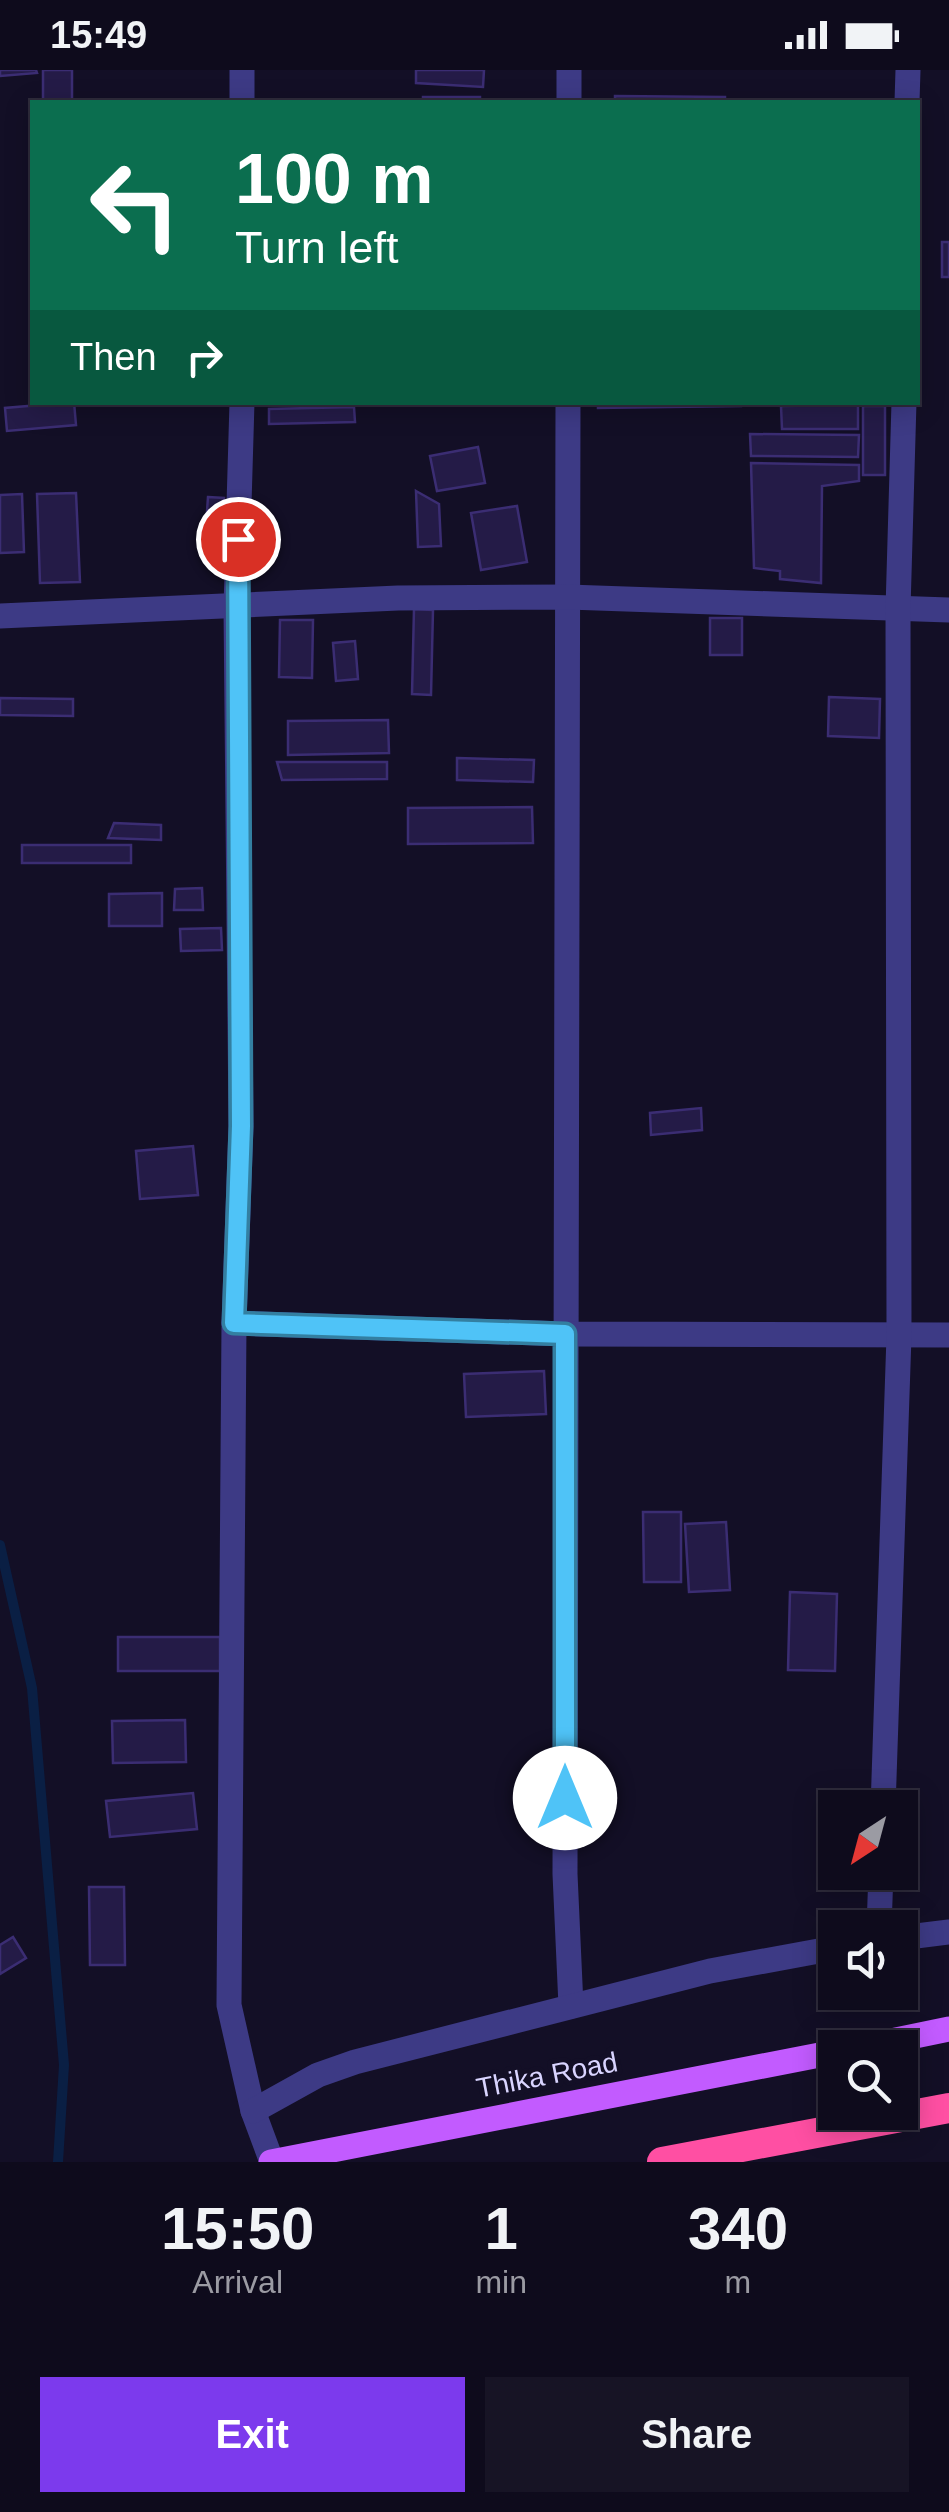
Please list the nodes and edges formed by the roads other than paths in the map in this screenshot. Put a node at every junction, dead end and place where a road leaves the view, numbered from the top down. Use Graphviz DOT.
graph roads {
  1 [pos="242,70"];
  2 [pos="569,70"];
  3 [pos="908,70"];
  4 [pos="242,100"];
  5 [pos="569,100"];
  6 [pos="907,100"];
  7 [pos="242,405"];
  8 [pos="568,405"];
  9 [pos="904,405"];
  10 [pos="568,597"];
  11 [pos="236,608"];
  12 [pos="898,609"];
  13 [pos="949,610"];
  14 [pos="0,616"];
  15 [pos="234,1323"];
  16 [pos="565,1334"];
  17 [pos="900,1336"];
  18 [pos="949,1336"];
  19 [pos="884,1790"];
  20 [pos="949,1932"];
  21 [pos="918,1936"];
  22 [pos="818,1951"];
  23 [pos="570,2006"];
  24 [pos="949,2030"];
  25 [pos="918,2036"];
  26 [pos="818,2055"];
  27 [pos="949,2108"];
  28 [pos="253,2111"];
  29 [pos="272,2162"];
  30 [pos="662,2162"];
  1 -- 4 [label="street"];
  2 -- 5 [label="street"];
  3 -- 6 [label="street"];
  7 -- 11 [label="street"];
  8 -- 10 [label="street"];
  9 -- 12 [label="street"];
  10 -- 11 [label="street"];
  10 -- 12 [label="street"];
  10 -- 16 [label="street"];
  11 -- 14 [label="street"];
  11 -- 15 [label="street"];
  12 -- 13 [label="street"];
  12 -- 17 [label="street"];
  15 -- 16 [label="street"];
  15 -- 28 [label="street"];
  16 -- 17 [label="street"];
  16 -- 23 [label="street"];
  17 -- 18 [label="street"];
  17 -- 19 [label="street"];
  20 -- 21 [label="street"];
  22 -- 23 [label="street"];
  23 -- 28 [label="street"];
  24 -- 25 [label="main road"];
  26 -- 29 [label="main road, Thika Road"];
  27 -- 30 [label="highway"];
  28 -- 29 [label="street"];
}
